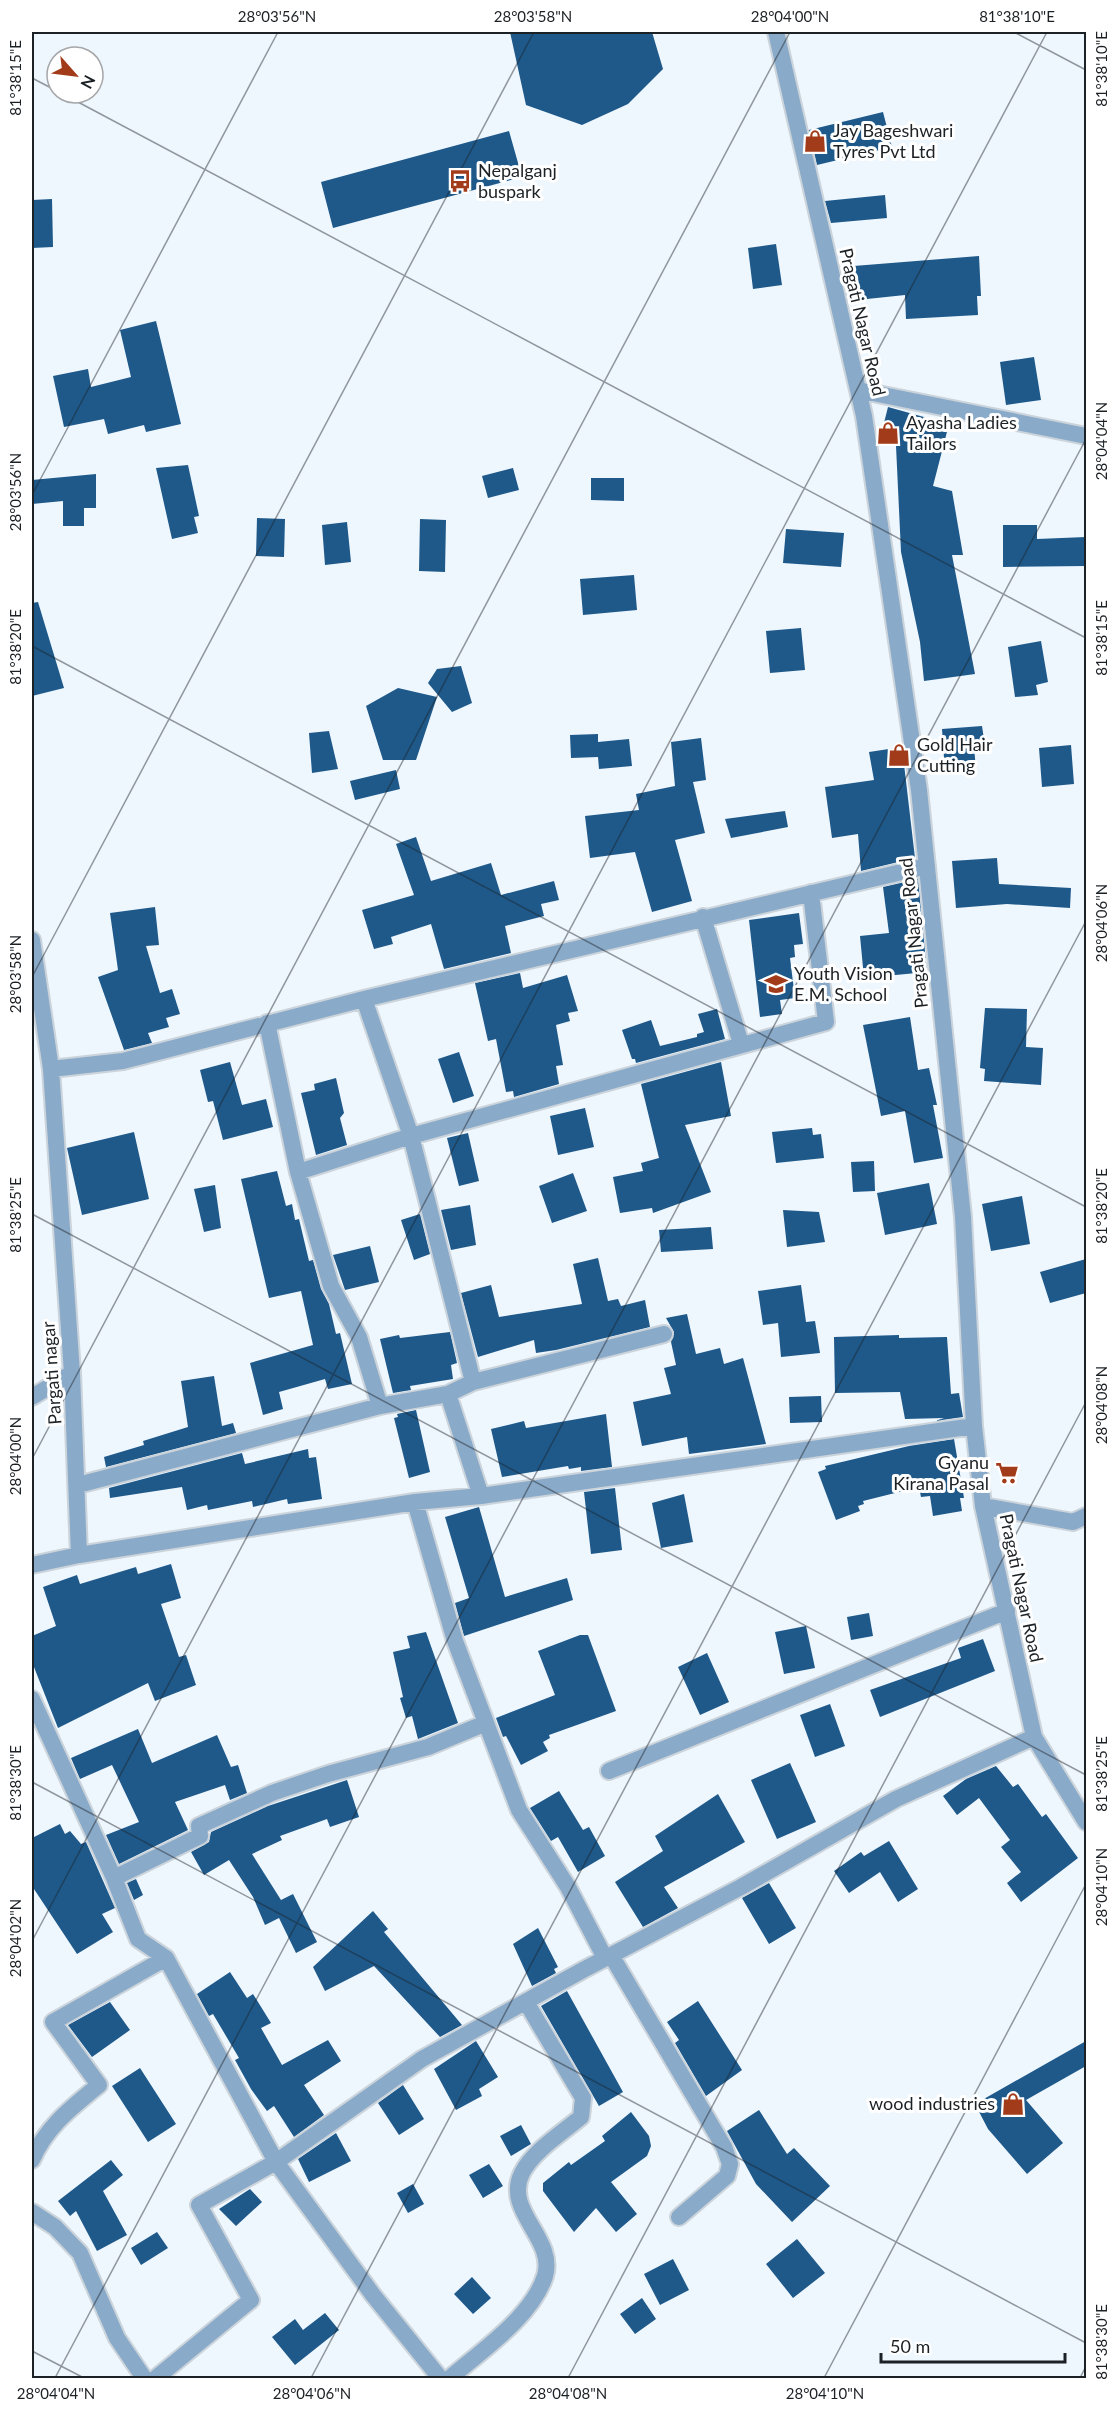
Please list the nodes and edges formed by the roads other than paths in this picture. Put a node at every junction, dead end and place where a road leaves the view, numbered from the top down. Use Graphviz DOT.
graph roads {
  1 [pos="776,32"];
  2 [pos="858,390"];
  3 [pos="1086,436"];
  4 [pos="927,866"];
  5 [pos="811,893"];
  6 [pos="703,917"];
  7 [pos="32,940"];
  8 [pos="364,999"];
  9 [pos="267,1023"];
  10 [pos="741,1044"];
  11 [pos="51,1069"];
  12 [pos="411,1136"];
  13 [pos="298,1172"];
  14 [pos="664,1334"];
  15 [pos="72,1373"];
  16 [pos="473,1382"];
  17 [pos="448,1394"];
  18 [pos="32,1396"];
  19 [pos="380,1406"];
  20 [pos="974,1426"];
  21 [pos="78,1485"];
  22 [pos="481,1496"];
  23 [pos="415,1502"];
  24 [pos="983,1506"];
  25 [pos="1086,1516"];
  26 [pos="79,1555"];
  27 [pos="32,1564"];
  28 [pos="1007,1611"];
  29 [pos="32,1699"];
  30 [pos="486,1723"];
  31 [pos="1034,1737"];
  32 [pos="609,1771"];
  33 [pos="1086,1822"];
  34 [pos="114,1878"];
  35 [pos="608,1957"];
  36 [pos="166,1958"];
  37 [pos="526,2001"];
  38 [pos="32,2160"];
  39 [pos="276,2162"];
  40 [pos="32,2212"];
  41 [pos="679,2217"];
  42 [pos="144,2379"];
  43 [pos="156,2379"];
  44 [pos="440,2379"];
  45 [pos="450,2379"];
  1 -- 2 [label="street, Pragati Nagar Road"];
  2 -- 3 [label="street"];
  2 -- 4 [label="street, Pragati Nagar Road"];
  4 -- 5 [label="street"];
  4 -- 20 [label="street, Pragati Nagar Road"];
  5 -- 6 [label="street"];
  5 -- 10 [label="street"];
  6 -- 8 [label="street"];
  6 -- 10 [label="street"];
  7 -- 11 [label="street, Pargati nagar"];
  8 -- 9 [label="street"];
  8 -- 12 [label="street"];
  9 -- 11 [label="street"];
  9 -- 13 [label="street"];
  10 -- 12 [label="street"];
  11 -- 15 [label="street, Pargati nagar"];
  12 -- 13 [label="street"];
  12 -- 16 [label="street"];
  13 -- 19 [label="street"];
  14 -- 16 [label="street"];
  15 -- 18 [label="street"];
  15 -- 21 [label="street, Pargati nagar"];
  16 -- 17 [label="street"];
  17 -- 19 [label="street"];
  17 -- 22 [label="street"];
  19 -- 21 [label="street"];
  20 -- 22 [label="street"];
  20 -- 24 [label="street, Pragati Nagar Road"];
  21 -- 26 [label="street, Pargati nagar"];
  22 -- 23 [label="street"];
  23 -- 26 [label="street"];
  23 -- 30 [label="street"];
  24 -- 25 [label="street"];
  24 -- 28 [label="street, Pragati Nagar Road"];
  26 -- 27 [label="street"];
  28 -- 31 [label="street, Pragati Nagar Road"];
  28 -- 32 [label="street"];
  29 -- 34 [label="street"];
  30 -- 34 [label="street"];
  30 -- 35 [label="street"];
  31 -- 33 [label="street, Pragati Nagar Road"];
  31 -- 35 [label="street"];
  34 -- 36 [label="street"];
  35 -- 37 [label="street"];
  35 -- 41 [label="street"];
  36 -- 38 [label="street"];
  36 -- 39 [label="street"];
  37 -- 39 [label="street"];
  37 -- 45 [label="street"];
  39 -- 43 [label="street"];
  39 -- 44 [label="street"];
  40 -- 42 [label="street"];
}
